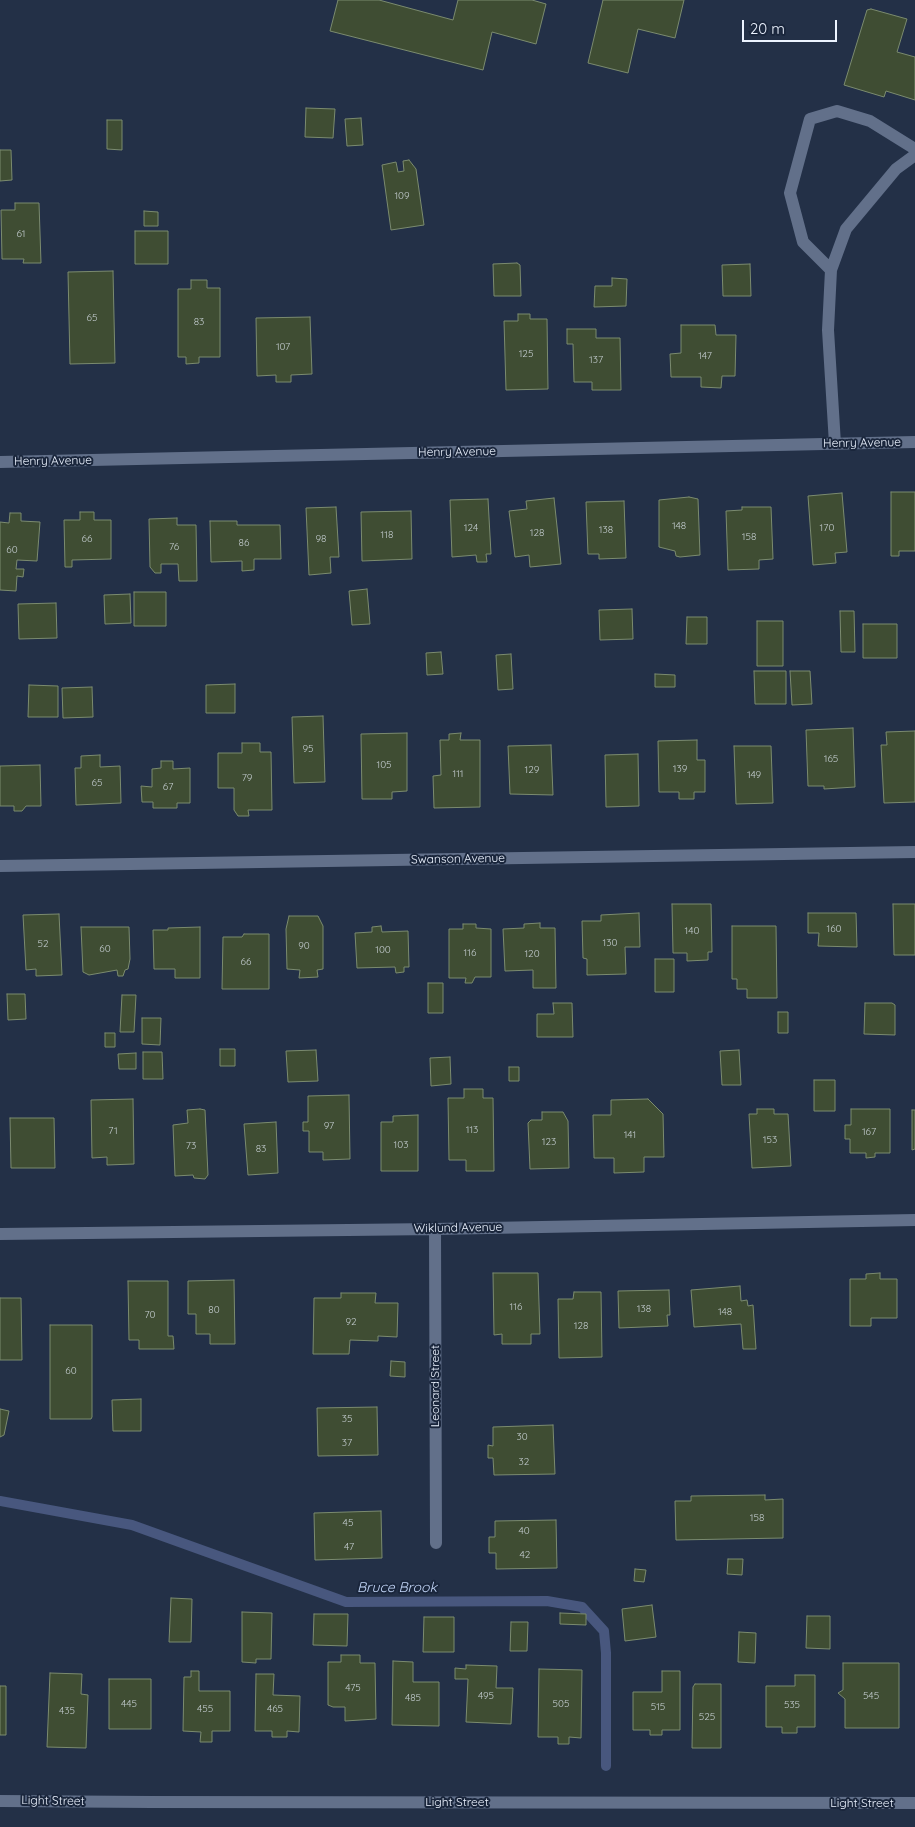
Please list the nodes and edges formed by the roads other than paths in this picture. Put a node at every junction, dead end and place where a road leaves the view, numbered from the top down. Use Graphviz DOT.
graph roads {
  1 [pos="915,149"];
  2 [pos="915,156"];
  3 [pos="831,270"];
  4 [pos="915,442"];
  5 [pos="835,444"];
  6 [pos="0,462"];
  7 [pos="915,852"];
  8 [pos="0,866"];
  9 [pos="915,1220"];
  10 [pos="434,1229"];
  11 [pos="0,1234"];
  12 [pos="436,1543"];
  13 [pos="0,1800"];
  14 [pos="915,1803"];
  1 -- 3 [label="street"];
  2 -- 3 [label="street"];
  3 -- 5 [label="street"];
  4 -- 5 [label="street, Henry Avenue"];
  5 -- 6 [label="street, Henry Avenue"];
  7 -- 8 [label="street, Swanson Avenue"];
  9 -- 10 [label="street, Wiklund Avenue"];
  10 -- 11 [label="street, Wiklund Avenue"];
  10 -- 12 [label="street, Leonard Street"];
  13 -- 14 [label="street, Light Street"];
}
